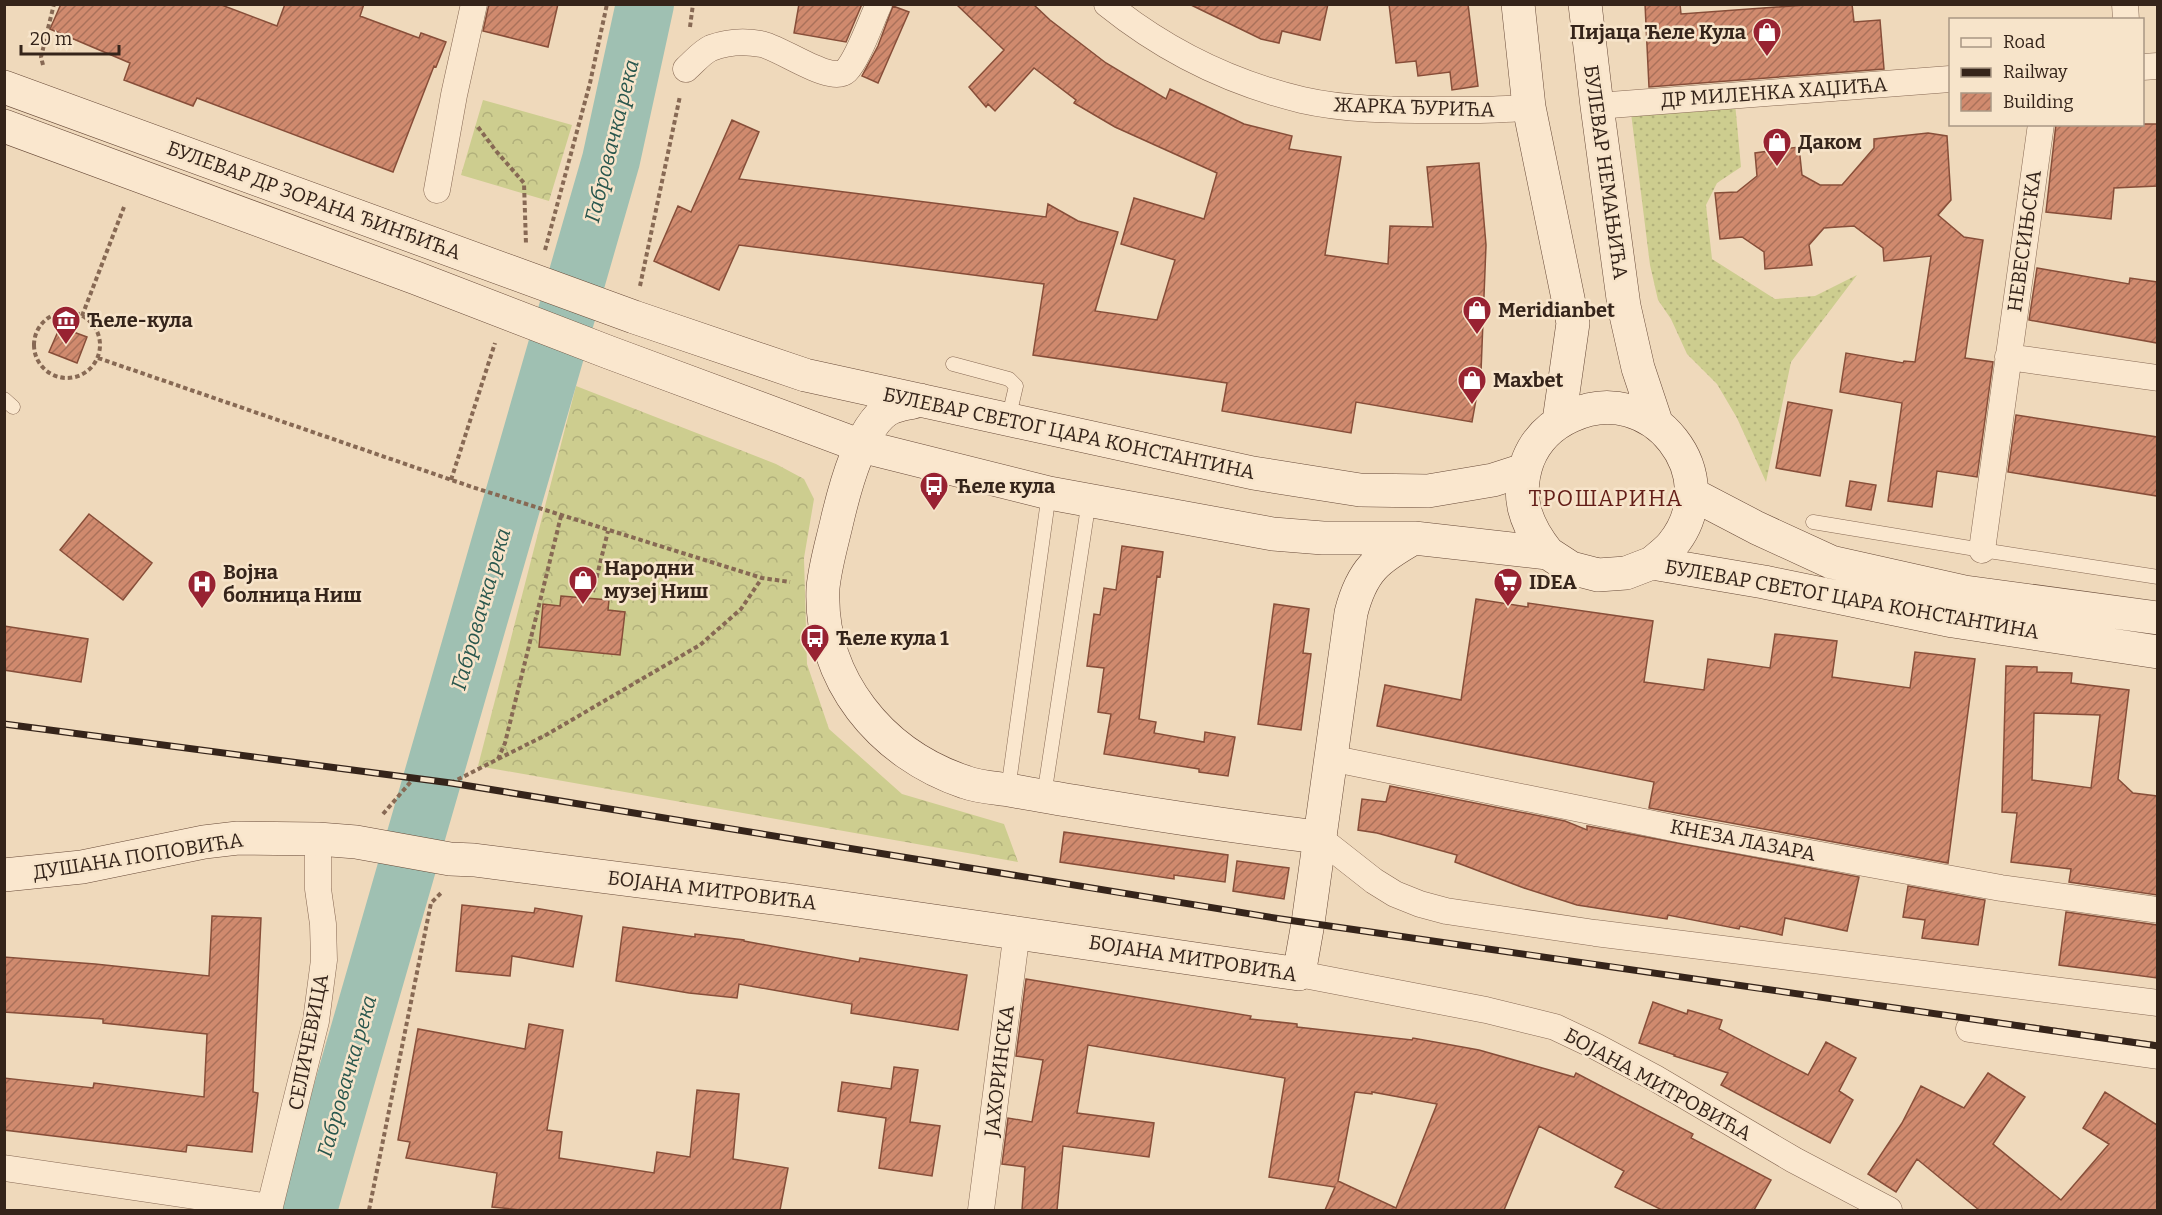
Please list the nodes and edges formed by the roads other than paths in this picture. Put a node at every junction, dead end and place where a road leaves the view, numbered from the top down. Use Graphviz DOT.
graph roads {
  1 [pos="474,4"];
  2 [pos="879,4"];
  3 [pos="1107,4"];
  4 [pos="1518,4"];
  5 [pos="1585,4"];
  6 [pos="686,69"];
  7 [pos="1949,79"];
  8 [pos="4,87"];
  9 [pos="1597,106"];
  10 [pos="1528,107"];
  11 [pos="4,126"];
  12 [pos="2041,126"];
  13 [pos="436,190"];
  14 [pos="631,302"];
  15 [pos="608,352"];
  16 [pos="2008,357"];
  17 [pos="953,364"];
  18 [pos="2157,378"];
  19 [pos="920,400"];
  20 [pos="1008,420"];
  21 [pos="1559,421"];
  22 [pos="1656,422"];
  23 [pos="861,446"];
  24 [pos="1524,471"];
  25 [pos="1049,493"];
  26 [pos="1692,494"];
  27 [pos="1089,500"];
  28 [pos="1813,522"];
  29 [pos="1414,538"];
  30 [pos="1982,550"];
  31 [pos="1548,552"];
  32 [pos="1652,563"];
  33 [pos="2157,577"];
  34 [pos="2157,618"];
  35 [pos="2157,652"];
  36 [pos="1330,758"];
  37 [pos="1008,790"];
  38 [pos="1044,796"];
  39 [pos="1318,837"];
  40 [pos="318,839"];
  41 [pos="462,859"];
  42 [pos="4,875"];
  43 [pos="2157,910"];
  44 [pos="1017,931"];
  45 [pos="1299,974"];
  46 [pos="2157,1003"];
  47 [pos="1969,1029"];
  48 [pos="2157,1056"];
  49 [pos="4,1168"];
  50 [pos="1851,1201"];
  51 [pos="270,1209"];
  52 [pos="981,1210"];
  53 [pos="1889,1210"];
  1 -- 13 [label="street"];
  2 -- 6 [label="street"];
  3 -- 10 [label="street, ЖАРКА ЂУРИЋА"];
  4 -- 10 [label="main road"];
  5 -- 9 [label="main road, БУЛЕВАР НЕМАЊИЋА"];
  7 -- 9 [label="street, ДР МИЛЕНКА ХАЏИЋА"];
  8 -- 14 [label="main road, БУЛЕВАР ДР ЗОРАНА ЂИНЂИЋА"];
  9 -- 22 [label="main road, БУЛЕВАР НЕМАЊИЋА"];
  10 -- 21 [label="main road"];
  11 -- 15 [label="main road, БУЛЕВАР ДР ЗОРАНА ЂИНЂИЋА"];
  12 -- 16 [label="street, НЕВЕСИЊСКА"];
  14 -- 19 [label="main road, БУЛЕВАР СВЕТОГ ЦАРА КОНСТАНТИНА"];
  15 -- 23 [label="main road, БУЛЕВАР СВЕТОГ ЦАРА КОНСТАНТИНА"];
  16 -- 18 [label="street"];
  16 -- 30 [label="street, НЕВЕСИЊСКА"];
  17 -- 20 [label="lane"];
  19 -- 20 [label="main road, БУЛЕВАР СВЕТОГ ЦАРА КОНСТАНТИНА"];
  19 -- 23 [label="main road"];
  20 -- 24 [label="main road, БУЛЕВАР СВЕТОГ ЦАРА КОНСТАНТИНА"];
  21 -- 22 [label="main road"];
  21 -- 24 [label="main road"];
  22 -- 26 [label="main road"];
  23 -- 25 [label="main road, БУЛЕВАР СВЕТОГ ЦАРА КОНСТАНТИНА"];
  23 -- 37 [label="main road"];
  24 -- 31 [label="main road"];
  25 -- 27 [label="main road, БУЛЕВАР СВЕТОГ ЦАРА КОНСТАНТИНА"];
  25 -- 37 [label="lane"];
  26 -- 32 [label="main road"];
  26 -- 34 [label="main road, БУЛЕВАР СВЕТОГ ЦАРА КОНСТАНТИНА"];
  27 -- 29 [label="main road, БУЛЕВАР СВЕТОГ ЦАРА КОНСТАНТИНА"];
  27 -- 38 [label="lane"];
  28 -- 30 [label="lane"];
  29 -- 31 [label="main road, БУЛЕВАР СВЕТОГ ЦАРА КОНСТАНТИНА"];
  29 -- 36 [label="main road"];
  30 -- 33 [label="lane"];
  31 -- 32 [label="main road, БУЛЕВАР СВЕТОГ ЦАРА КОНСТАНТИНА"];
  32 -- 35 [label="main road, БУЛЕВАР СВЕТОГ ЦАРА КОНСТАНТИНА"];
  36 -- 39 [label="main road"];
  36 -- 43 [label="street, КНЕЗА ЛАЗАРА"];
  37 -- 38 [label="main road"];
  38 -- 39 [label="main road"];
  39 -- 45 [label="main road"];
  39 -- 46 [label="street"];
  40 -- 41 [label="main road, ДУШАНА ПОПОВИЋА"];
  40 -- 42 [label="main road, ДУШАНА ПОПОВИЋА"];
  40 -- 51 [label="street, СЕЛИЧЕВИЦА"];
  41 -- 44 [label="main road, БОЈАНА МИТРОВИЋА"];
  44 -- 45 [label="main road, БОЈАНА МИТРОВИЋА"];
  44 -- 52 [label="street, ЈАХОРИНСКА"];
  45 -- 50 [label="street, БОЈАНА МИТРОВИЋА"];
  47 -- 48 [label="street"];
  49 -- 51 [label="street, СЕЛИЧЕВИЦА"];
  50 -- 53 [label="street, БОЈАНА МИТРОВИЋА"];
}
